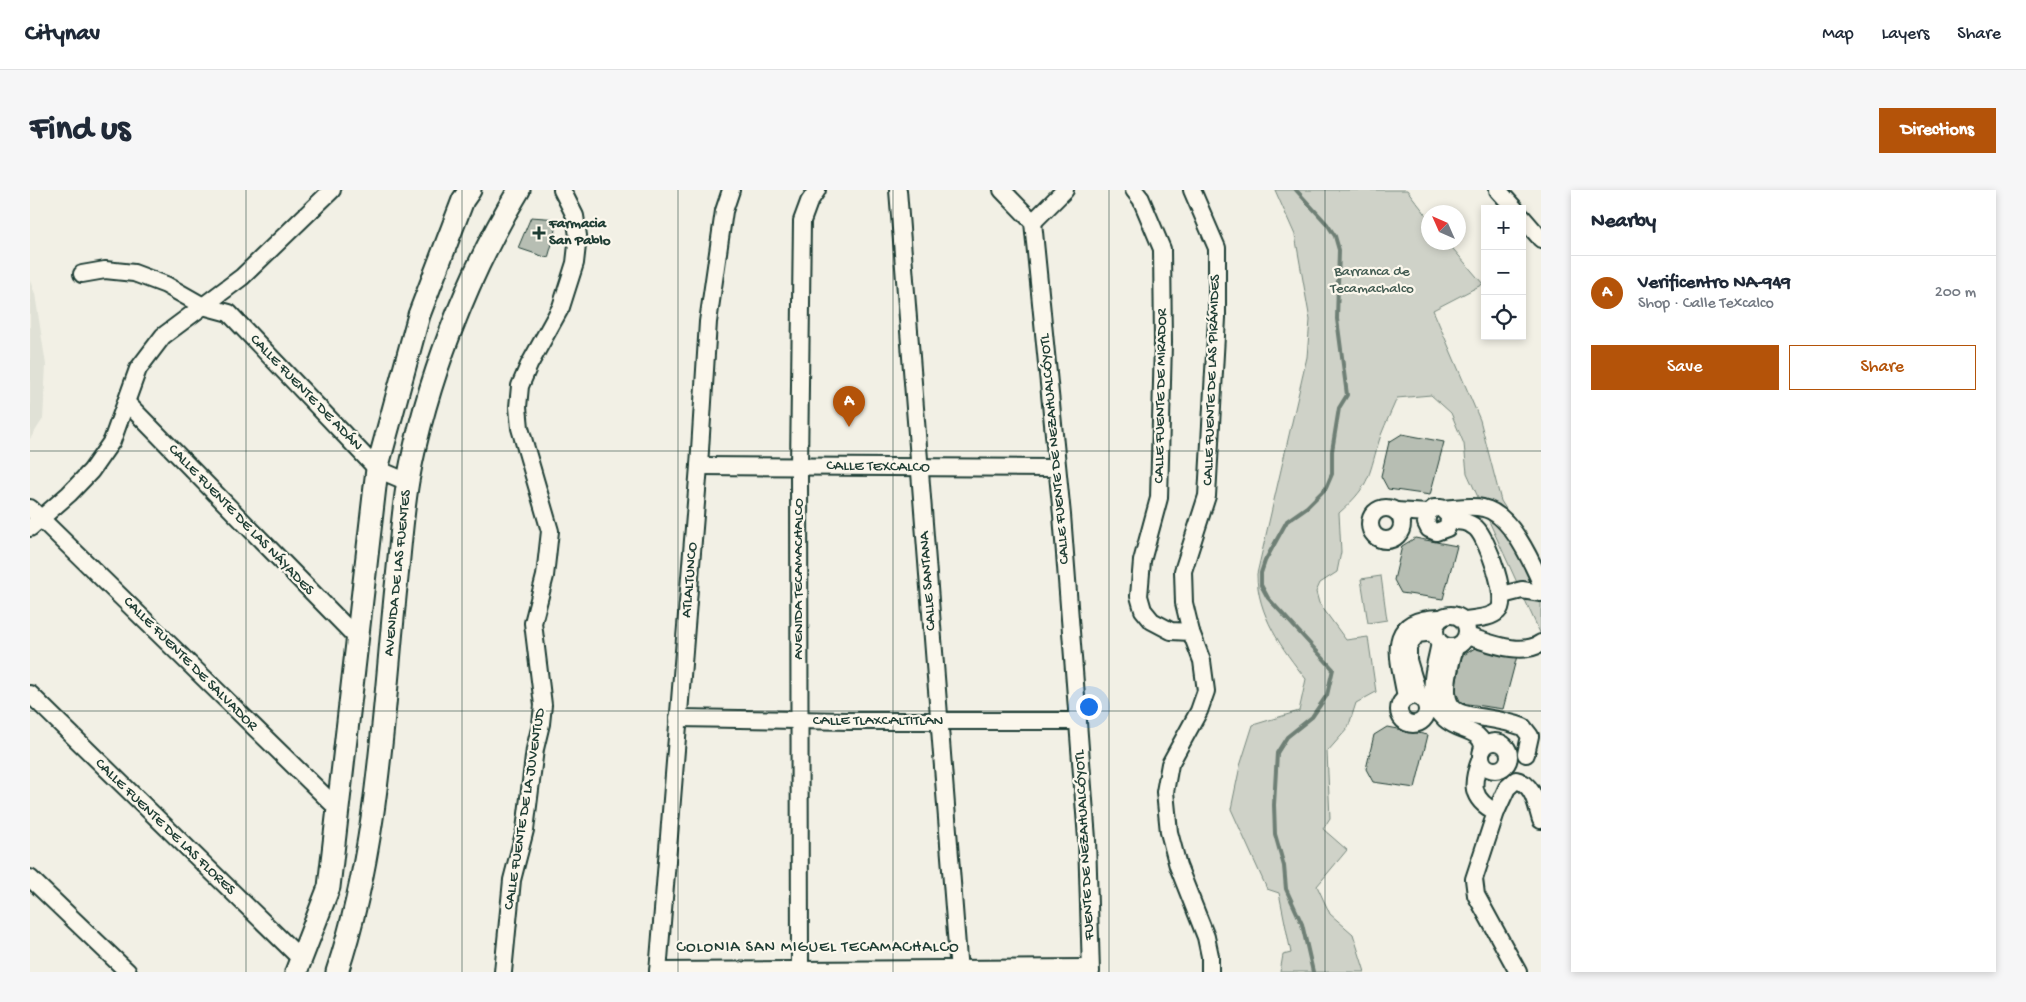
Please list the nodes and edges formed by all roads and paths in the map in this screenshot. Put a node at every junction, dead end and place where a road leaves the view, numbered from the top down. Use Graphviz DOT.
graph roads {
  1 [pos="332,190"];
  2 [pos="470,190"];
  3 [pos="519,190"];
  4 [pos="562,190"];
  5 [pos="731,190"];
  6 [pos="817,190"];
  7 [pos="898,190"];
  8 [pos="1002,190"];
  9 [pos="1065,190"];
  10 [pos="1134,190"];
  11 [pos="1192,190"];
  12 [pos="1498,190"];
  13 [pos="1511,205"];
  14 [pos="1033,222"];
  15 [pos="1526,222"];
  16 [pos="1541,239"];
  17 [pos="82,274"];
  18 [pos="203,306"];
  19 [pos="126,402"];
  20 [pos="699,466"];
  21 [pos="799,466"];
  22 [pos="919,468"];
  23 [pos="1057,468"];
  24 [pos="377,469"];
  25 [pos="408,482"];
  26 [pos="1447,515"];
  27 [pos="34,518"];
  28 [pos="1399,518"];
  29 [pos="1429,521"];
  30 [pos="1541,583"];
  31 [pos="1541,593"];
  32 [pos="1502,595"];
  33 [pos="1191,632"];
  34 [pos="1450,633"];
  35 [pos="357,638"];
  36 [pos="1541,643"];
  37 [pos="30,694"];
  38 [pos="1412,697"];
  39 [pos="678,718"];
  40 [pos="939,720"];
  41 [pos="799,721"];
  42 [pos="1078,721"];
  43 [pos="1506,748"];
  44 [pos="1482,753"];
  45 [pos="1526,754"];
  46 [pos="1516,780"];
  47 [pos="339,810"];
  48 [pos="1496,812"];
  49 [pos="1541,820"];
  50 [pos="30,878"];
  51 [pos="298,965"];
  52 [pos="959,970"];
  53 [pos="1090,970"];
  54 [pos="800,971"];
  55 [pos="128,972"];
  56 [pos="337,972"];
  57 [pos="503,972"];
  58 [pos="658,972"];
  59 [pos="1210,972"];
  60 [pos="1518,972"];
  1 -- 18 [label="street"];
  2 -- 24 [label="main road"];
  3 -- 25 [label="main road, AVENIDA DE LAS FUENTES"];
  4 -- 57 [label="street, CALLE FUENTE DE LA JUVENTUD"];
  5 -- 20 [label="street, ATLALTUNCO"];
  6 -- 21 [label="street, AVENIDA TECAMACHALCO"];
  7 -- 22 [label="street, CALLE SANTANA"];
  8 -- 14 [label="street"];
  9 -- 14 [label="street"];
  10 -- 33 [label="street, CALLE FUENTE DE MIRADOR"];
  11 -- 33 [label="street, CALLE FUENTE DE LAS PIRÁMIDES"];
  12 -- 13 [label="street"];
  14 -- 23 [label="street, CALLE FUENTE DE NEZAHUALCÓYOTL"];
  15 -- 16 [label="street"];
  17 -- 18 [label="street, CALLE FUENTE DE ADÁN"];
  18 -- 19 [label="street"];
  18 -- 24 [label="street, CALLE FUENTE DE ADÁN"];
  19 -- 27 [label="street"];
  19 -- 35 [label="street, CALLE FUENTE DE LAS NÁYADES"];
  20 -- 21 [label="street, CALLE TEXCALCO"];
  20 -- 39 [label="street, ATLALTUNCO"];
  21 -- 22 [label="street, CALLE TEXCALCO"];
  21 -- 41 [label="street, AVENIDA TECAMACHALCO"];
  22 -- 23 [label="street, CALLE TEXCALCO"];
  22 -- 40 [label="street, CALLE SANTANA"];
  23 -- 42 [label="street, CALLE FUENTE DE NEZAHUALCÓYOTL"];
  24 -- 25 [label="street, CALLE FUENTE DE ADÁN"];
  24 -- 35 [label="main road"];
  25 -- 56 [label="main road, AVENIDA DE LAS FUENTES"];
  26 -- 29 [label="street"];
  26 -- 29 [label="street"];
  26 -- 30 [label="street"];
  26 -- 32 [label="street"];
  27 -- 47 [label="street, CALLE FUENTE DE SALVADOR"];
  28 -- 29 [label="street"];
  31 -- 32 [label="street"];
  32 -- 34 [label="street"];
  33 -- 59 [label="street, CALLE FUENTE DE LAS PIRÁMIDES"];
  34 -- 36 [label="street"];
  34 -- 38 [label="street"];
  34 -- 44 [label="street"];
  34 -- 45 [label="street"];
  35 -- 47 [label="main road"];
  37 -- 51 [label="street, CALLE FUENTE DE LAS FLORES"];
  39 -- 41 [label="street, CALLE TLAXCALTITLAN"];
  39 -- 58 [label="street, ATLALTUNCO"];
  40 -- 41 [label="street, CALLE TLAXCALTITLAN"];
  40 -- 42 [label="street, CALLE TLAXCALTITLAN"];
  40 -- 52 [label="street, CALLE SANTANA"];
  41 -- 54 [label="street, AVENIDA TECAMACHALCO"];
  42 -- 53 [label="street, FUENTE DE NEZAHUALCÓYOTL"];
  43 -- 44 [label="street"];
  43 -- 44 [label="street"];
  43 -- 45 [label="street"];
  44 -- 48 [label="street"];
  45 -- 46 [label="street"];
  46 -- 48 [label="street"];
  46 -- 49 [label="street"];
  47 -- 51 [label="main road"];
  48 -- 60 [label="street"];
  50 -- 55 [label="street"];
  52 -- 53 [label="street"];
  52 -- 54 [label="street"];
  54 -- 58 [label="street"];
}
